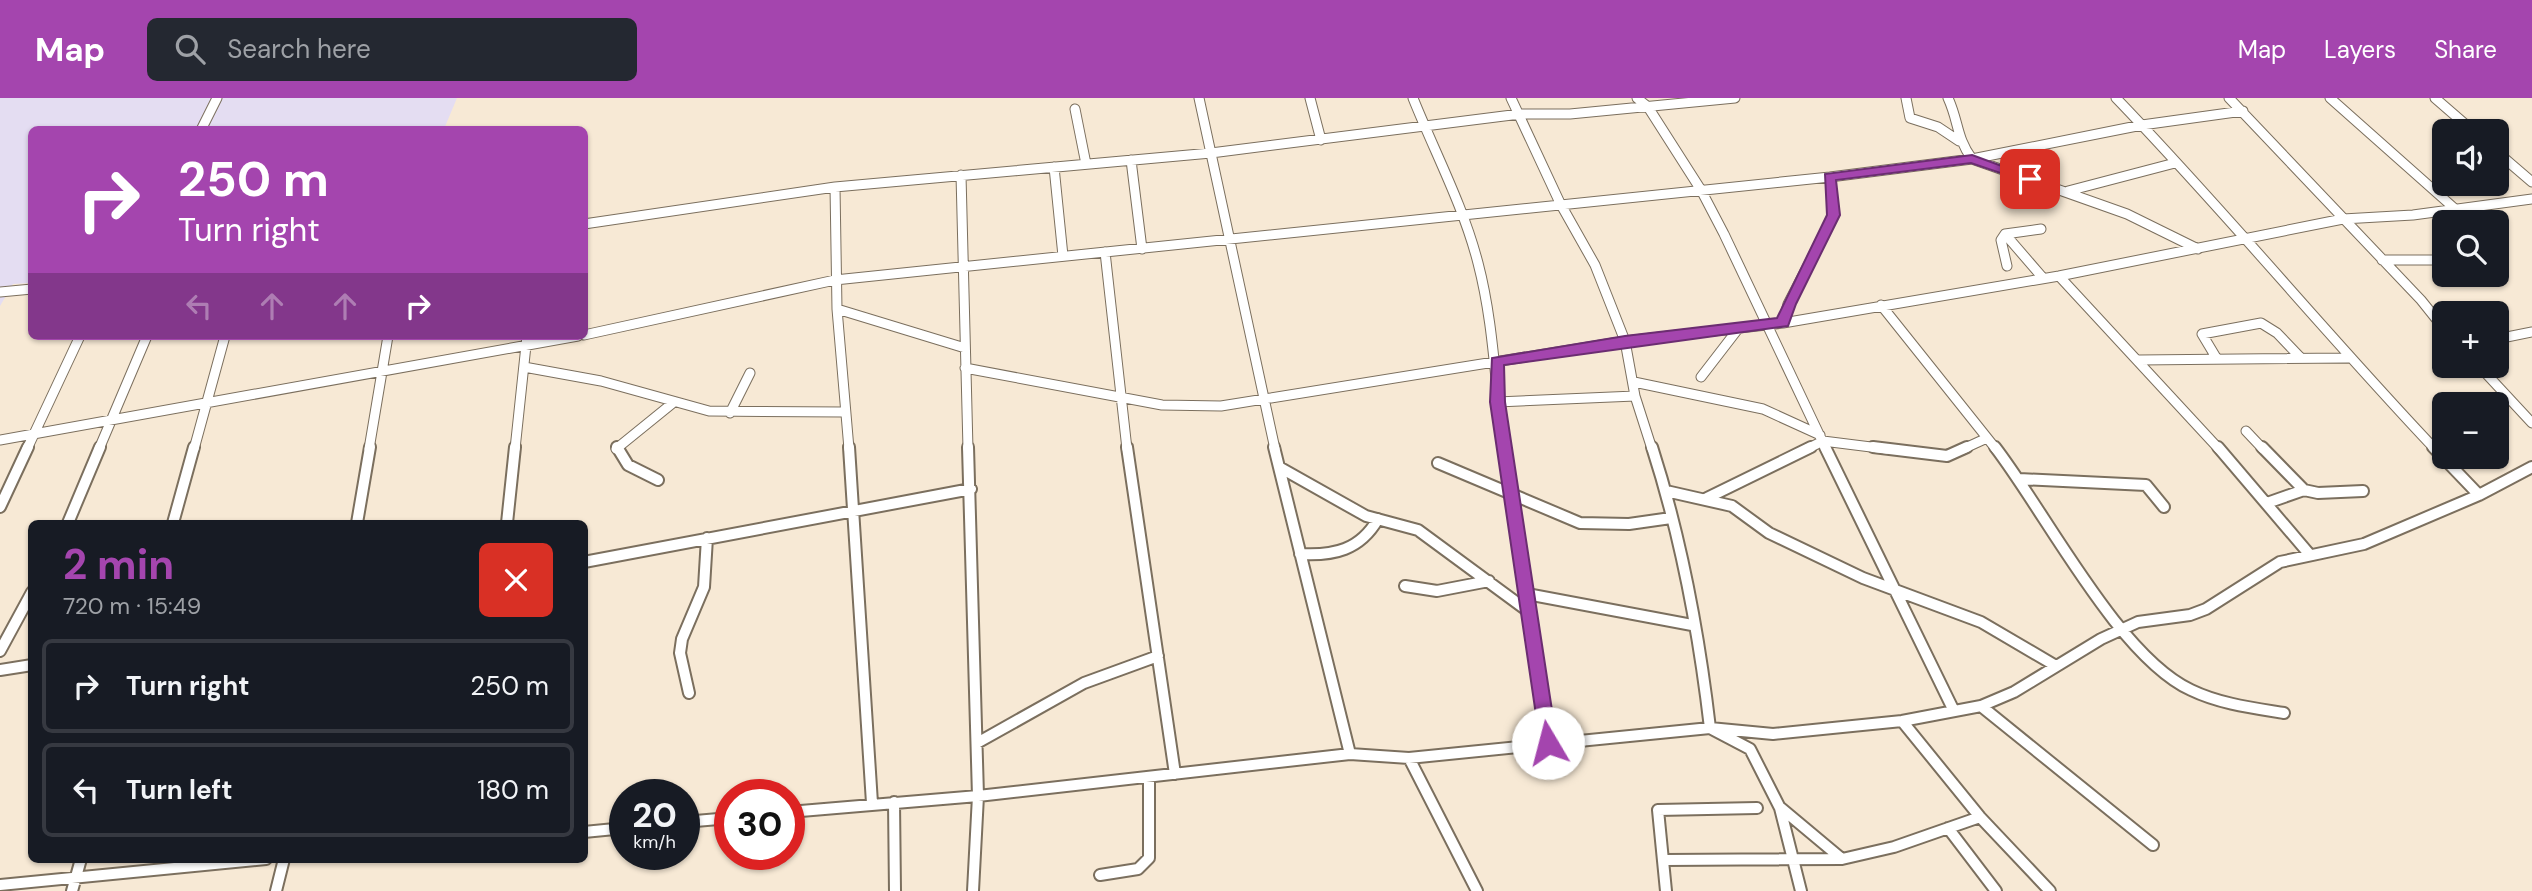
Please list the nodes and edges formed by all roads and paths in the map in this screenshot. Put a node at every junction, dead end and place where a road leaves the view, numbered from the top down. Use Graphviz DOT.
graph roads {
  1 [pos="218,98"];
  2 [pos="1199,98"];
  3 [pos="1310,98"];
  4 [pos="1413,98"];
  5 [pos="1511,98"];
  6 [pos="1637,98"];
  7 [pos="1735,98"];
  8 [pos="1906,98"];
  9 [pos="1948,98"];
  10 [pos="2116,98"];
  11 [pos="2229,98"];
  12 [pos="2330,98"];
  13 [pos="2435,98"];
  14 [pos="1647,107"];
  15 [pos="1075,109"];
  16 [pos="2243,111"];
  17 [pos="1520,114"];
  18 [pos="2459,119"];
  19 [pos="2142,125"];
  20 [pos="203,126"];
  21 [pos="1423,128"];
  22 [pos="1321,140"];
  23 [pos="1959,141"];
  24 [pos="1211,153"];
  25 [pos="1972,159"];
  26 [pos="1131,160"];
  27 [pos="2509,162"];
  28 [pos="2175,163"];
  29 [pos="1086,164"];
  30 [pos="1054,167"];
  31 [pos="961,175"];
  32 [pos="1830,177"];
  33 [pos="2532,182"];
  34 [pos="835,187"];
  35 [pos="1701,190"];
  36 [pos="2067,191"];
  37 [pos="2532,200"];
  38 [pos="1560,203"];
  39 [pos="2454,208"];
  40 [pos="1463,215"];
  41 [pos="2343,219"];
  42 [pos="588,223"];
  43 [pos="2042,229"];
  44 [pos="2005,234"];
  45 [pos="1232,240"];
  46 [pos="2244,240"];
  47 [pos="1142,249"];
  48 [pos="2197,249"];
  49 [pos="1105,252"];
  50 [pos="1063,256"];
  51 [pos="2382,260"];
  52 [pos="2432,260"];
  53 [pos="963,265"];
  54 [pos="2007,266"];
  55 [pos="2059,276"];
  56 [pos="2043,278"];
  57 [pos="835,280"];
  58 [pos="28,289"];
  59 [pos="0,292"];
  60 [pos="1881,304"];
  61 [pos="837,309"];
  62 [pos="2432,316"];
  63 [pos="1783,323"];
  64 [pos="1765,324"];
  65 [pos="1738,329"];
  66 [pos="2532,332"];
  67 [pos="588,334"];
  68 [pos="2509,337"];
  69 [pos="78,340"];
  70 [pos="145,340"];
  71 [pos="224,340"];
  72 [pos="387,340"];
  73 [pos="527,340"];
  74 [pos="561,340"];
  75 [pos="1625,341"];
  76 [pos="526,348"];
  77 [pos="965,348"];
  78 [pos="2300,357"];
  79 [pos="2349,358"];
  80 [pos="2217,359"];
  81 [pos="2139,360"];
  82 [pos="1497,361"];
  83 [pos="524,367"];
  84 [pos="965,368"];
  85 [pos="380,372"];
  86 [pos="750,373"];
  87 [pos="1701,377"];
  88 [pos="2490,378"];
  89 [pos="1634,382"];
  90 [pos="1635,396"];
  91 [pos="1122,398"];
  92 [pos="1262,398"];
  93 [pos="674,402"];
  94 [pos="1497,402"];
  95 [pos="207,404"];
  96 [pos="844,412"];
  97 [pos="730,413"];
  98 [pos="110,420"];
  99 [pos="2532,423"];
  100 [pos="37,431"];
  101 [pos="2246,431"];
  102 [pos="1821,438"];
  103 [pos="1987,438"];
  104 [pos="0,440"];
  105 [pos="1438,463"];
  106 [pos="1279,467"];
  107 [pos="2532,467"];
  108 [pos="659,480"];
  109 [pos="2019,480"];
  110 [pos="971,489"];
  111 [pos="2304,490"];
  112 [pos="1666,491"];
  113 [pos="2363,491"];
  114 [pos="1511,492"];
  115 [pos="2479,495"];
  116 [pos="1707,498"];
  117 [pos="2267,503"];
  118 [pos="2164,507"];
  119 [pos="0,508"];
  120 [pos="854,511"];
  121 [pos="1671,518"];
  122 [pos="1378,519"];
  123 [pos="69,520"];
  124 [pos="174,520"];
  125 [pos="357,520"];
  126 [pos="507,520"];
  127 [pos="707,538"];
  128 [pos="1300,554"];
  129 [pos="2310,555"];
  130 [pos="588,561"];
  131 [pos="1489,581"];
  132 [pos="1405,586"];
  133 [pos="1895,590"];
  134 [pos="1527,594"];
  135 [pos="28,599"];
  136 [pos="1528,611"];
  137 [pos="1692,625"];
  138 [pos="2123,630"];
  139 [pos="0,651"];
  140 [pos="1158,656"];
  141 [pos="28,666"];
  142 [pos="2056,666"];
  143 [pos="0,670"];
  144 [pos="690,693"];
  145 [pos="1981,706"];
  146 [pos="1953,709"];
  147 [pos="2284,713"];
  148 [pos="1902,721"];
  149 [pos="1710,728"];
  150 [pos="977,743"];
  151 [pos="1548,743"];
  152 [pos="1350,754"];
  153 [pos="1409,758"];
  154 [pos="1175,774"];
  155 [pos="1149,777"];
  156 [pos="978,796"];
  157 [pos="894,802"];
  158 [pos="872,803"];
  159 [pos="1757,808"];
  160 [pos="1780,808"];
  161 [pos="805,810"];
  162 [pos="1980,817"];
  163 [pos="1948,828"];
  164 [pos="609,830"];
  165 [pos="588,832"];
  166 [pos="2153,845"];
  167 [pos="1842,859"];
  168 [pos="1665,860"];
  169 [pos="1791,861"];
  170 [pos="80,863"];
  171 [pos="226,863"];
  172 [pos="283,863"];
  173 [pos="1100,875"];
  174 [pos="76,878"];
  175 [pos="0,885"];
  176 [pos="72,891"];
  177 [pos="276,891"];
  178 [pos="895,891"];
  179 [pos="973,891"];
  180 [pos="1476,891"];
  181 [pos="1666,891"];
  182 [pos="1801,891"];
  183 [pos="1996,891"];
  184 [pos="2050,891"];
  1 -- 20 [label="street"];
  2 -- 24 [label="street"];
  3 -- 22 [label="street"];
  4 -- 21 [label="street"];
  5 -- 17 [label="street"];
  6 -- 14 [label="street"];
  7 -- 14 [label="street"];
  8 -- 23 [label="street"];
  9 -- 23 [label="street"];
  10 -- 19 [label="street"];
  11 -- 16 [label="street"];
  12 -- 39 [label="street"];
  13 -- 18 [label="street"];
  14 -- 17 [label="street"];
  14 -- 35 [label="street"];
  15 -- 29 [label="street"];
  16 -- 19 [label="street"];
  16 -- 41 [label="street"];
  17 -- 21 [label="street"];
  17 -- 38 [label="street"];
  19 -- 25 [label="street"];
  19 -- 28 [label="street"];
  21 -- 22 [label="street"];
  21 -- 40 [label="street"];
  22 -- 24 [label="street"];
  23 -- 25 [label="street"];
  24 -- 26 [label="street"];
  24 -- 45 [label="street"];
  25 -- 32 [label="street"];
  25 -- 36 [label="street"];
  26 -- 29 [label="street"];
  26 -- 47 [label="street"];
  27 -- 33 [label="street"];
  28 -- 36 [label="street"];
  28 -- 46 [label="street"];
  29 -- 30 [label="street"];
  30 -- 31 [label="street"];
  30 -- 50 [label="street"];
  31 -- 34 [label="street"];
  31 -- 53 [label="street"];
  32 -- 35 [label="street"];
  32 -- 63 [label="street"];
  34 -- 42 [label="street"];
  34 -- 57 [label="street"];
  35 -- 38 [label="street"];
  35 -- 64 [label="street"];
  36 -- 48 [label="street"];
  37 -- 39 [label="street"];
  38 -- 40 [label="street"];
  38 -- 75 [label="street"];
  39 -- 41 [label="street"];
  40 -- 45 [label="street"];
  40 -- 82 [label="street"];
  41 -- 46 [label="street"];
  41 -- 51 [label="street"];
  43 -- 44 [label="street"];
  44 -- 54 [label="street"];
  44 -- 56 [label="street"];
  45 -- 47 [label="street"];
  45 -- 92 [label="street"];
  46 -- 48 [label="street"];
  46 -- 79 [label="street"];
  47 -- 49 [label="street"];
  48 -- 55 [label="street"];
  49 -- 50 [label="street"];
  49 -- 91 [label="street"];
  50 -- 53 [label="street"];
  51 -- 52 [label="street"];
  51 -- 62 [label="street"];
  53 -- 57 [label="street"];
  53 -- 77 [label="street"];
  55 -- 56 [label="street"];
  55 -- 81 [label="street"];
  56 -- 60 [label="street"];
  57 -- 61 [label="street"];
  57 -- 67 [label="street"];
  58 -- 59 [label="street"];
  60 -- 63 [label="street"];
  60 -- 103 [label="street"];
  61 -- 77 [label="street"];
  61 -- 96 [label="street"];
  63 -- 64 [label="street"];
  64 -- 65 [label="street"];
  64 -- 102 [label="street"];
  65 -- 75 [label="street"];
  65 -- 87 [label="street"];
  66 -- 68 [label="street"];
  69 -- 100 [label="street"];
  70 -- 98 [label="street"];
  71 -- 95 [label="street"];
  72 -- 85 [label="street"];
  73 -- 76 [label="street"];
  74 -- 76 [label="street"];
  75 -- 82 [label="street"];
  75 -- 89 [label="street"];
  76 -- 83 [label="street"];
  76 -- 85 [label="street"];
  77 -- 84 [label="street"];
  78 -- 79 [label="street"];
  78 -- 80 [label="street"];
  78 -- 80 [label="street"];
  79 -- 115 [label="street"];
  80 -- 81 [label="street"];
  81 -- 117 [label="street"];
  82 -- 92 [label="street"];
  82 -- 94 [label="street"];
  83 -- 93 [label="street"];
  83 -- 126 [label="street"];
  84 -- 91 [label="street"];
  84 -- 110 [label="street"];
  85 -- 95 [label="street"];
  85 -- 125 [label="street"];
  86 -- 97 [label="street"];
  88 -- 99 [label="street"];
  89 -- 90 [label="street"];
  89 -- 102 [label="street"];
  90 -- 94 [label="street"];
  90 -- 112 [label="street"];
  91 -- 92 [label="street"];
  91 -- 140 [label="street"];
  92 -- 106 [label="street"];
  93 -- 97 [label="street"];
  93 -- 108 [label="street"];
  94 -- 114 [label="street"];
  95 -- 98 [label="street"];
  95 -- 124 [label="street"];
  96 -- 97 [label="street"];
  96 -- 120 [label="street"];
  98 -- 100 [label="street"];
  98 -- 123 [label="street"];
  100 -- 104 [label="street"];
  100 -- 119 [label="street"];
  101 -- 111 [label="street"];
  102 -- 103 [label="street"];
  102 -- 116 [label="street"];
  102 -- 133 [label="street"];
  103 -- 109 [label="street"];
  105 -- 114 [label="street"];
  106 -- 122 [label="street"];
  106 -- 128 [label="street"];
  107 -- 115 [label="street"];
  109 -- 118 [label="street"];
  109 -- 138 [label="street"];
  110 -- 120 [label="street"];
  110 -- 150 [label="street"];
  111 -- 113 [label="street"];
  111 -- 117 [label="street"];
  112 -- 116 [label="street"];
  112 -- 121 [label="street"];
  114 -- 121 [label="street"];
  114 -- 134 [label="street"];
  115 -- 129 [label="street"];
  116 -- 133 [label="street"];
  117 -- 129 [label="street"];
  120 -- 127 [label="street"];
  120 -- 158 [label="street"];
  121 -- 137 [label="street"];
  122 -- 128 [label="street"];
  122 -- 131 [label="street"];
  127 -- 130 [label="street"];
  127 -- 144 [label="street"];
  128 -- 152 [label="street"];
  129 -- 138 [label="street"];
  131 -- 132 [label="street"];
  131 -- 136 [label="street"];
  133 -- 142 [label="street"];
  133 -- 146 [label="street"];
  134 -- 136 [label="street"];
  134 -- 137 [label="street"];
  135 -- 139 [label="street"];
  136 -- 151 [label="street"];
  137 -- 149 [label="street"];
  138 -- 142 [label="street"];
  138 -- 147 [label="street"];
  140 -- 150 [label="street"];
  140 -- 154 [label="street"];
  141 -- 143 [label="street"];
  142 -- 145 [label="street"];
  145 -- 146 [label="street"];
  145 -- 166 [label="street"];
  146 -- 148 [label="street"];
  148 -- 149 [label="street"];
  148 -- 162 [label="street"];
  149 -- 151 [label="street"];
  149 -- 160 [label="street"];
  150 -- 156 [label="street"];
  151 -- 153 [label="street"];
  152 -- 153 [label="street"];
  152 -- 154 [label="street"];
  153 -- 180 [label="street"];
  154 -- 155 [label="street"];
  155 -- 156 [label="street"];
  155 -- 173 [label="street"];
  156 -- 157 [label="street"];
  156 -- 179 [label="street"];
  157 -- 158 [label="street"];
  157 -- 178 [label="street"];
  158 -- 161 [label="street"];
  159 -- 168 [label="street"];
  160 -- 167 [label="street"];
  160 -- 169 [label="street"];
  162 -- 163 [label="street"];
  162 -- 184 [label="street"];
  163 -- 167 [label="street"];
  163 -- 183 [label="street"];
  164 -- 165 [label="street"];
  167 -- 169 [label="street"];
  168 -- 169 [label="street"];
  168 -- 181 [label="street"];
  169 -- 182 [label="street"];
  170 -- 174 [label="street"];
  171 -- 174 [label="street"];
  172 -- 177 [label="street"];
  174 -- 175 [label="street"];
  174 -- 176 [label="street"];
}
